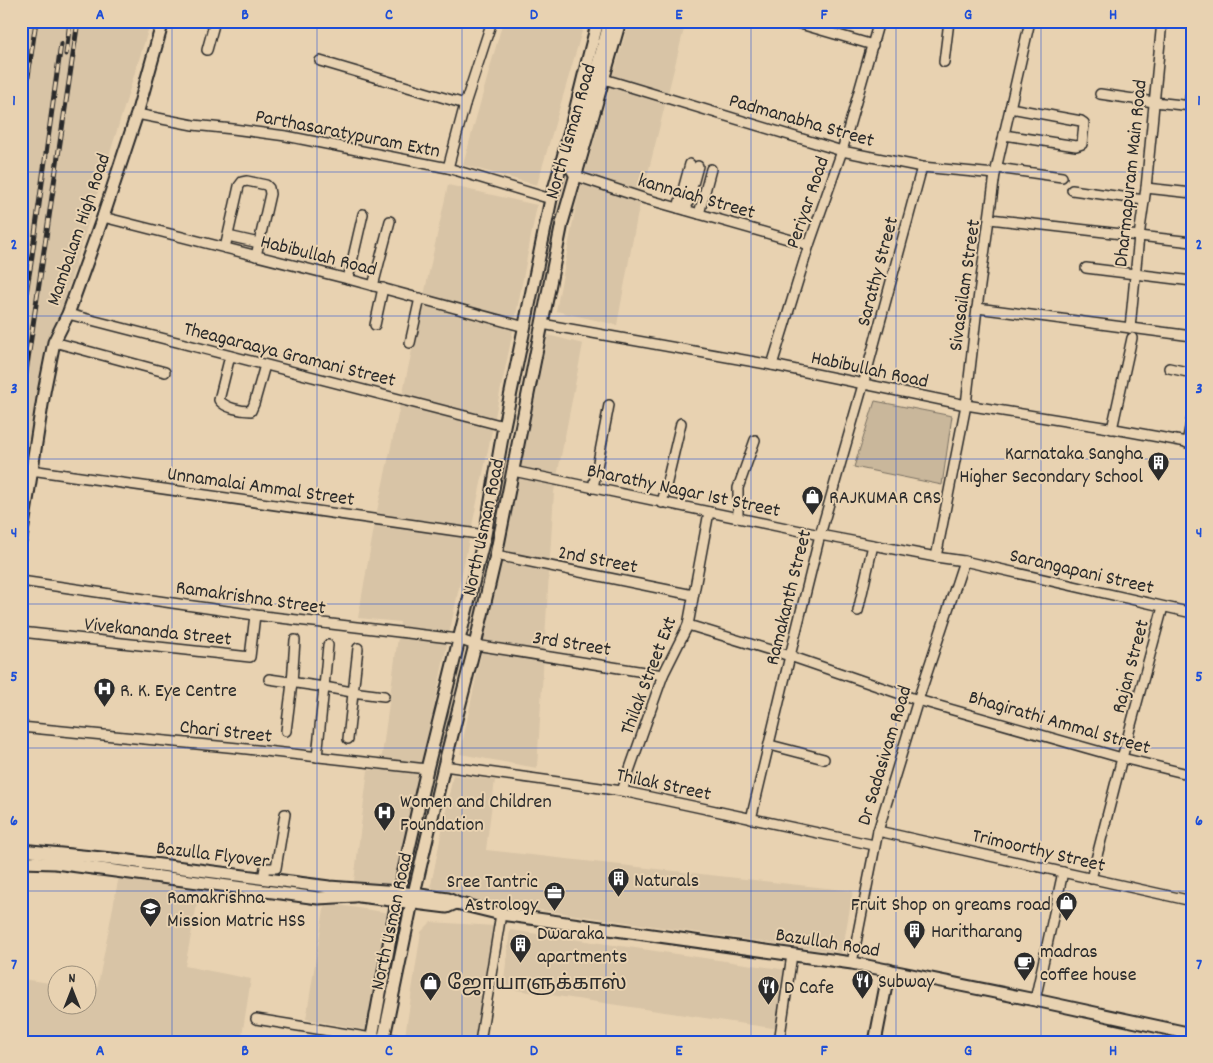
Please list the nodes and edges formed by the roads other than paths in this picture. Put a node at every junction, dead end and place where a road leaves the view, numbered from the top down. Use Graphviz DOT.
graph roads {
  1 [pos="163,21"];
  2 [pos="215,21"];
  3 [pos="492,21"];
  4 [pos="598,21"];
  5 [pos="610,21"];
  6 [pos="620,21"];
  7 [pos="790,21"];
  8 [pos="879,21"];
  9 [pos="950,21"];
  10 [pos="1030,21"];
  11 [pos="1162,21"];
  12 [pos="873,45"];
  13 [pos="207,50"];
  14 [pos="320,61"];
  15 [pos="944,62"];
  16 [pos="604,79"];
  17 [pos="1192,86"];
  18 [pos="1100,94"];
  19 [pos="1154,102"];
  20 [pos="465,104"];
  21 [pos="1190,106"];
  22 [pos="1010,108"];
  23 [pos="136,114"];
  24 [pos="1004,134"];
  25 [pos="842,151"];
  26 [pos="694,165"];
  27 [pos="448,168"];
  28 [pos="922,168"];
  29 [pos="711,169"];
  30 [pos="569,171"];
  31 [pos="996,171"];
  32 [pos="1062,177"];
  33 [pos="1146,188"];
  34 [pos="1072,190"];
  35 [pos="1192,193"];
  36 [pos="551,199"];
  37 [pos="1144,200"];
  38 [pos="682,209"];
  39 [pos="363,214"];
  40 [pos="699,214"];
  41 [pos="103,217"];
  42 [pos="990,219"];
  43 [pos="390,221"];
  44 [pos="228,236"];
  45 [pos="1139,236"];
  46 [pos="1192,242"];
  47 [pos="259,243"];
  48 [pos="808,244"];
  49 [pos="225,248"];
  50 [pos="256,256"];
  51 [pos="1086,268"];
  52 [pos="1136,274"];
  53 [pos="348,279"];
  54 [pos="1192,280"];
  55 [pos="378,287"];
  56 [pos="420,298"];
  57 [pos="976,308"];
  58 [pos="68,314"];
  59 [pos="542,324"];
  60 [pos="375,325"];
  61 [pos="525,327"];
  62 [pos="1130,328"];
  63 [pos="1192,336"];
  64 [pos="1132,338"];
  65 [pos="54,342"];
  66 [pos="410,343"];
  67 [pos="230,356"];
  68 [pos="265,365"];
  69 [pos="772,365"];
  70 [pos="1169,368"];
  71 [pos="165,372"];
  72 [pos="1192,373"];
  73 [pos="863,385"];
  74 [pos="609,405"];
  75 [pos="966,405"];
  76 [pos="1192,418"];
  77 [pos="681,423"];
  78 [pos="504,426"];
  79 [pos="1112,429"];
  80 [pos="755,440"];
  81 [pos="1189,443"];
  82 [pos="31,470"];
  83 [pos="513,472"];
  84 [pos="593,488"];
  85 [pos="662,503"];
  86 [pos="709,512"];
  87 [pos="738,518"];
  88 [pos="485,535"];
  89 [pos="820,535"];
  90 [pos="21,539"];
  91 [pos="873,545"];
  92 [pos="496,555"];
  93 [pos="936,557"];
  94 [pos="964,561"];
  95 [pos="21,581"];
  96 [pos="693,595"];
  97 [pos="1163,607"];
  98 [pos="858,611"];
  99 [pos="1192,613"];
  100 [pos="255,615"];
  101 [pos="688,625"];
  102 [pos="21,632"];
  103 [pos="458,639"];
  104 [pos="295,640"];
  105 [pos="328,645"];
  106 [pos="475,645"];
  107 [pos="358,648"];
  108 [pos="790,656"];
  109 [pos="663,675"];
  110 [pos="268,679"];
  111 [pos="292,682"];
  112 [pos="324,687"];
  113 [pos="352,692"];
  114 [pos="384,696"];
  115 [pos="918,700"];
  116 [pos="21,726"];
  117 [pos="286,731"];
  118 [pos="348,739"];
  119 [pos="770,745"];
  120 [pos="317,757"];
  121 [pos="1122,758"];
  122 [pos="824,759"];
  123 [pos="444,766"];
  124 [pos="427,769"];
  125 [pos="1192,776"];
  126 [pos="622,791"];
  127 [pos="285,814"];
  128 [pos="751,820"];
  129 [pos="878,831"];
  130 [pos="21,844"];
  131 [pos="874,846"];
  132 [pos="21,850"];
  133 [pos="21,856"];
  134 [pos="21,862"];
  135 [pos="262,869"];
  136 [pos="1064,872"];
  137 [pos="1091,879"];
  138 [pos="328,890"];
  139 [pos="358,892"];
  140 [pos="398,896"];
  141 [pos="413,898"];
  142 [pos="1192,901"];
  143 [pos="501,914"];
  144 [pos="792,955"];
  145 [pos="852,963"];
  146 [pos="889,970"];
  147 [pos="1035,1000"];
  148 [pos="256,1020"];
  149 [pos="1192,1034"];
  150 [pos="378,1040"];
  151 [pos="410,1042"];
  152 [pos="480,1042"];
  153 [pos="779,1042"];
  154 [pos="875,1042"];
  1 -- 23 [label="main road, Mambalam High Road"];
  2 -- 13 [label="street"];
  3 -- 20 [label="street"];
  4 -- 30 [label="main road, North Usman Road"];
  5 -- 30 [label="main road"];
  6 -- 16 [label="main road, North Usman Road"];
  7 -- 12 [label="street"];
  8 -- 12 [label="street, Periyar Road"];
  9 -- 15 [label="street"];
  10 -- 22 [label="street, Sivasailam Street"];
  11 -- 19 [label="street, Dharmapuram Main Road"];
  12 -- 25 [label="street, Periyar Road"];
  14 -- 20 [label="street"];
  16 -- 25 [label="street, Padmanabha Street"];
  16 -- 30 [label="main road, North Usman Road"];
  17 -- 21 [label="street"];
  18 -- 19 [label="street"];
  19 -- 21 [label="street"];
  19 -- 33 [label="street, Dharmapuram Main Road"];
  20 -- 27 [label="street"];
  22 -- 24 [label="street, Sivasailam Street"];
  22 -- 24 [label="street"];
  23 -- 27 [label="street, Parthasaratypuram Extn"];
  23 -- 41 [label="main road, Mambalam High Road"];
  24 -- 31 [label="street, Sivasailam Street"];
  25 -- 28 [label="street, Padmanabha Street"];
  25 -- 48 [label="street, Periyar Road"];
  26 -- 38 [label="street"];
  27 -- 36 [label="street, Parthasaratypuram Extn"];
  28 -- 31 [label="street, Padmanabha Street"];
  28 -- 73 [label="street, Sarathy Street"];
  29 -- 40 [label="street"];
  30 -- 36 [label="main road, North Usman Road"];
  30 -- 38 [label="street, kannaiah Street"];
  30 -- 59 [label="main road, North Usman Road"];
  31 -- 32 [label="street, Padmanabha Street"];
  31 -- 42 [label="street, Sivasailam Street"];
  33 -- 35 [label="street"];
  33 -- 37 [label="street, Dharmapuram Main Road"];
  34 -- 37 [label="street"];
  36 -- 61 [label="main road, North Usman Road"];
  37 -- 45 [label="street, Dharmapuram Main Road"];
  38 -- 40 [label="street, kannaiah Street"];
  39 -- 53 [label="street"];
  40 -- 48 [label="street, kannaiah Street"];
  41 -- 49 [label="street, Habibullah Road"];
  41 -- 58 [label="main road, Mambalam High Road"];
  42 -- 45 [label="street"];
  42 -- 57 [label="street, Sivasailam Street"];
  43 -- 55 [label="street"];
  44 -- 47 [label="street"];
  44 -- 47 [label="street"];
  44 -- 49 [label="street"];
  45 -- 46 [label="street"];
  45 -- 52 [label="street, Dharmapuram Main Road"];
  47 -- 50 [label="street"];
  48 -- 69 [label="street, Periyar Road"];
  49 -- 50 [label="street, Habibullah Road"];
  50 -- 53 [label="street, Habibullah Road"];
  51 -- 52 [label="street"];
  52 -- 54 [label="street"];
  52 -- 62 [label="street, Dharmapuram Main Road"];
  53 -- 55 [label="street, Habibullah Road"];
  55 -- 56 [label="street, Habibullah Road"];
  55 -- 60 [label="street"];
  56 -- 61 [label="street, Habibullah Road"];
  56 -- 66 [label="street"];
  57 -- 62 [label="street"];
  57 -- 75 [label="street, Sivasailam Street"];
  58 -- 65 [label="main road, Mambalam High Road"];
  58 -- 67 [label="street, Theagaraaya Gramani Street"];
  59 -- 69 [label="street, Habibullah Road"];
  59 -- 83 [label="main road, North Usman Road"];
  61 -- 78 [label="main road, North Usman Road"];
  62 -- 63 [label="street"];
  64 -- 79 [label="street"];
  65 -- 71 [label="street"];
  65 -- 82 [label="main road, Mambalam High Road"];
  67 -- 68 [label="street, Theagaraaya Gramani Street"];
  67 -- 68 [label="street"];
  68 -- 78 [label="street, Theagaraaya Gramani Street"];
  69 -- 73 [label="street, Habibullah Road"];
  70 -- 72 [label="street"];
  73 -- 75 [label="street, Habibullah Road"];
  73 -- 89 [label="street, Ramakanth Street"];
  74 -- 84 [label="street"];
  75 -- 79 [label="street, Habibullah Road"];
  75 -- 93 [label="street, Sivasailam Street"];
  76 -- 81 [label="street"];
  77 -- 85 [label="street"];
  78 -- 88 [label="main road, North Usman Road"];
  79 -- 81 [label="street, Habibullah Road"];
  80 -- 87 [label="street"];
  82 -- 88 [label="street, Unnamalai Ammal Street"];
  82 -- 90 [label="main road, Mambalam High Road"];
  83 -- 84 [label="street, Bharathy Nagar 1st Street"];
  83 -- 92 [label="main road, North Usman Road"];
  84 -- 85 [label="street, Bharathy Nagar 1st Street"];
  85 -- 86 [label="street, Bharathy Nagar 1st Street"];
  86 -- 87 [label="street, Bharathy Nagar 1st Street"];
  86 -- 96 [label="street, Thilak Street Ext"];
  87 -- 89 [label="street, Bharathy Nagar 1st Street"];
  88 -- 103 [label="main road, North Usman Road"];
  89 -- 91 [label="street, Bharathy Nagar 1st Street"];
  89 -- 108 [label="street, Ramakanth Street"];
  91 -- 93 [label="street, Bharathy Nagar 1st Street"];
  91 -- 98 [label="street"];
  92 -- 96 [label="street, 2nd Street"];
  92 -- 106 [label="main road, North Usman Road"];
  93 -- 94 [label="street"];
  94 -- 97 [label="street, Sarangapani Street"];
  94 -- 115 [label="street, Dr Sadasivam Road"];
  95 -- 100 [label="street, Ramakrishna Street"];
  96 -- 101 [label="street, Thilak Street Ext"];
  97 -- 99 [label="street, Sarangapani Street"];
  97 -- 121 [label="street, Rajan Street"];
  100 -- 102 [label="street, Vivekananda Street"];
  100 -- 103 [label="street, Ramakrishna Street"];
  101 -- 108 [label="street, Bhagirathi Ammal Street"];
  101 -- 109 [label="street, Thilak Street Ext"];
  103 -- 106 [label="street, Ramakrishna Street"];
  103 -- 124 [label="main road, North Usman Road"];
  104 -- 111 [label="street"];
  105 -- 112 [label="street"];
  106 -- 109 [label="street, 3rd Street"];
  106 -- 123 [label="main road, North Usman Road"];
  107 -- 113 [label="street"];
  108 -- 115 [label="street, Bhagirathi Ammal Street"];
  108 -- 119 [label="street, Ramakanth Street"];
  109 -- 126 [label="street, Thilak Street Ext"];
  110 -- 111 [label="street"];
  111 -- 112 [label="street"];
  111 -- 117 [label="street"];
  112 -- 113 [label="street"];
  112 -- 120 [label="street"];
  113 -- 114 [label="street"];
  113 -- 118 [label="street"];
  115 -- 121 [label="street, Bhagirathi Ammal Street"];
  115 -- 129 [label="street, Dr Sadasivam Road"];
  116 -- 120 [label="street, Chari Street"];
  119 -- 122 [label="street"];
  119 -- 128 [label="street, Ramakanth Street"];
  120 -- 124 [label="street, Chari Street"];
  121 -- 125 [label="street, Bhagirathi Ammal Street"];
  121 -- 137 [label="street, Rajan Street"];
  123 -- 126 [label="street, Thilak Street"];
  123 -- 141 [label="main road, North Usman Road"];
  124 -- 140 [label="main road, North Usman Road"];
  126 -- 128 [label="street, Thilak Street"];
  127 -- 135 [label="street"];
  128 -- 131 [label="street, Thilak Street"];
  129 -- 131 [label="street, Dr Sadasivam Road"];
  129 -- 136 [label="street, Trimoorthy Street"];
  130 -- 135 [label="main road"];
  131 -- 145 [label="street, Dr Sadasivam Road"];
  132 -- 138 [label="main road, Bazulla Flyover"];
  133 -- 138 [label="main road, Bazulla Flyover"];
  134 -- 139 [label="main road, Bazullah Road"];
  135 -- 139 [label="main road"];
  136 -- 137 [label="street, Trimoorthy Street"];
  136 -- 147 [label="street"];
  137 -- 142 [label="street, Trimoorthy Street"];
  138 -- 139 [label="main road, Bazullah Road"];
  139 -- 140 [label="main road, Bazullah Road"];
  140 -- 141 [label="main road, Bazullah Road"];
  140 -- 150 [label="main road, North Usman Road"];
  141 -- 143 [label="main road, Bazullah Road"];
  141 -- 150 [label="main road, North Usman Road"];
  143 -- 144 [label="main road, Bazullah Road"];
  143 -- 152 [label="street"];
  144 -- 145 [label="main road, Bazullah Road"];
  144 -- 153 [label="street"];
  145 -- 146 [label="main road, Bazullah Road"];
  146 -- 147 [label="main road, Bazullah Road"];
  146 -- 154 [label="main road"];
  147 -- 149 [label="main road, Bazullah Road"];
  148 -- 150 [label="street"];
  150 -- 151 [label="street"];
}
